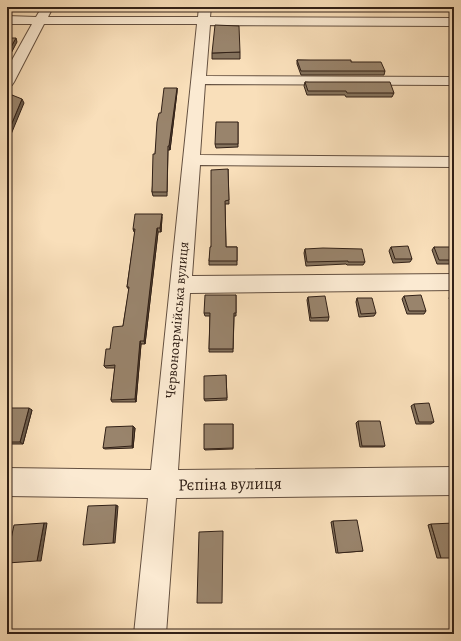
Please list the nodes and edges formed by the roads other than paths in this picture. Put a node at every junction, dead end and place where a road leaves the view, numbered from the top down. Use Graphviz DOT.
graph roads {
  1 [pos="47,7"];
  2 [pos="204,14"];
  3 [pos="7,20"];
  4 [pos="40,20"];
  5 [pos="454,22"];
  6 [pos="199,80"];
  7 [pos="454,81"];
  8 [pos="7,82"];
  9 [pos="191,160"];
  10 [pos="454,162"];
  11 [pos="454,282"];
  12 [pos="180,285"];
  13 [pos="454,481"];
  14 [pos="7,482"];
  15 [pos="164,484"];
  16 [pos="150,634"];
  1 -- 4 [label="street"];
  2 -- 4 [label="street"];
  2 -- 5 [label="street"];
  2 -- 6 [label="street, Червоноармійська вулиця"];
  3 -- 4 [label="street"];
  4 -- 8 [label="street"];
  6 -- 7 [label="street"];
  6 -- 9 [label="street, Червоноармійська вулиця"];
  9 -- 10 [label="street"];
  9 -- 12 [label="street, Червоноармійська вулиця"];
  11 -- 12 [label="street"];
  12 -- 15 [label="street, Червоноармійська вулиця"];
  13 -- 15 [label="street, Рєпіна вулиця"];
  14 -- 15 [label="street, Рєпіна вулиця"];
  15 -- 16 [label="street, Червоноармійська вулиця"];
}
